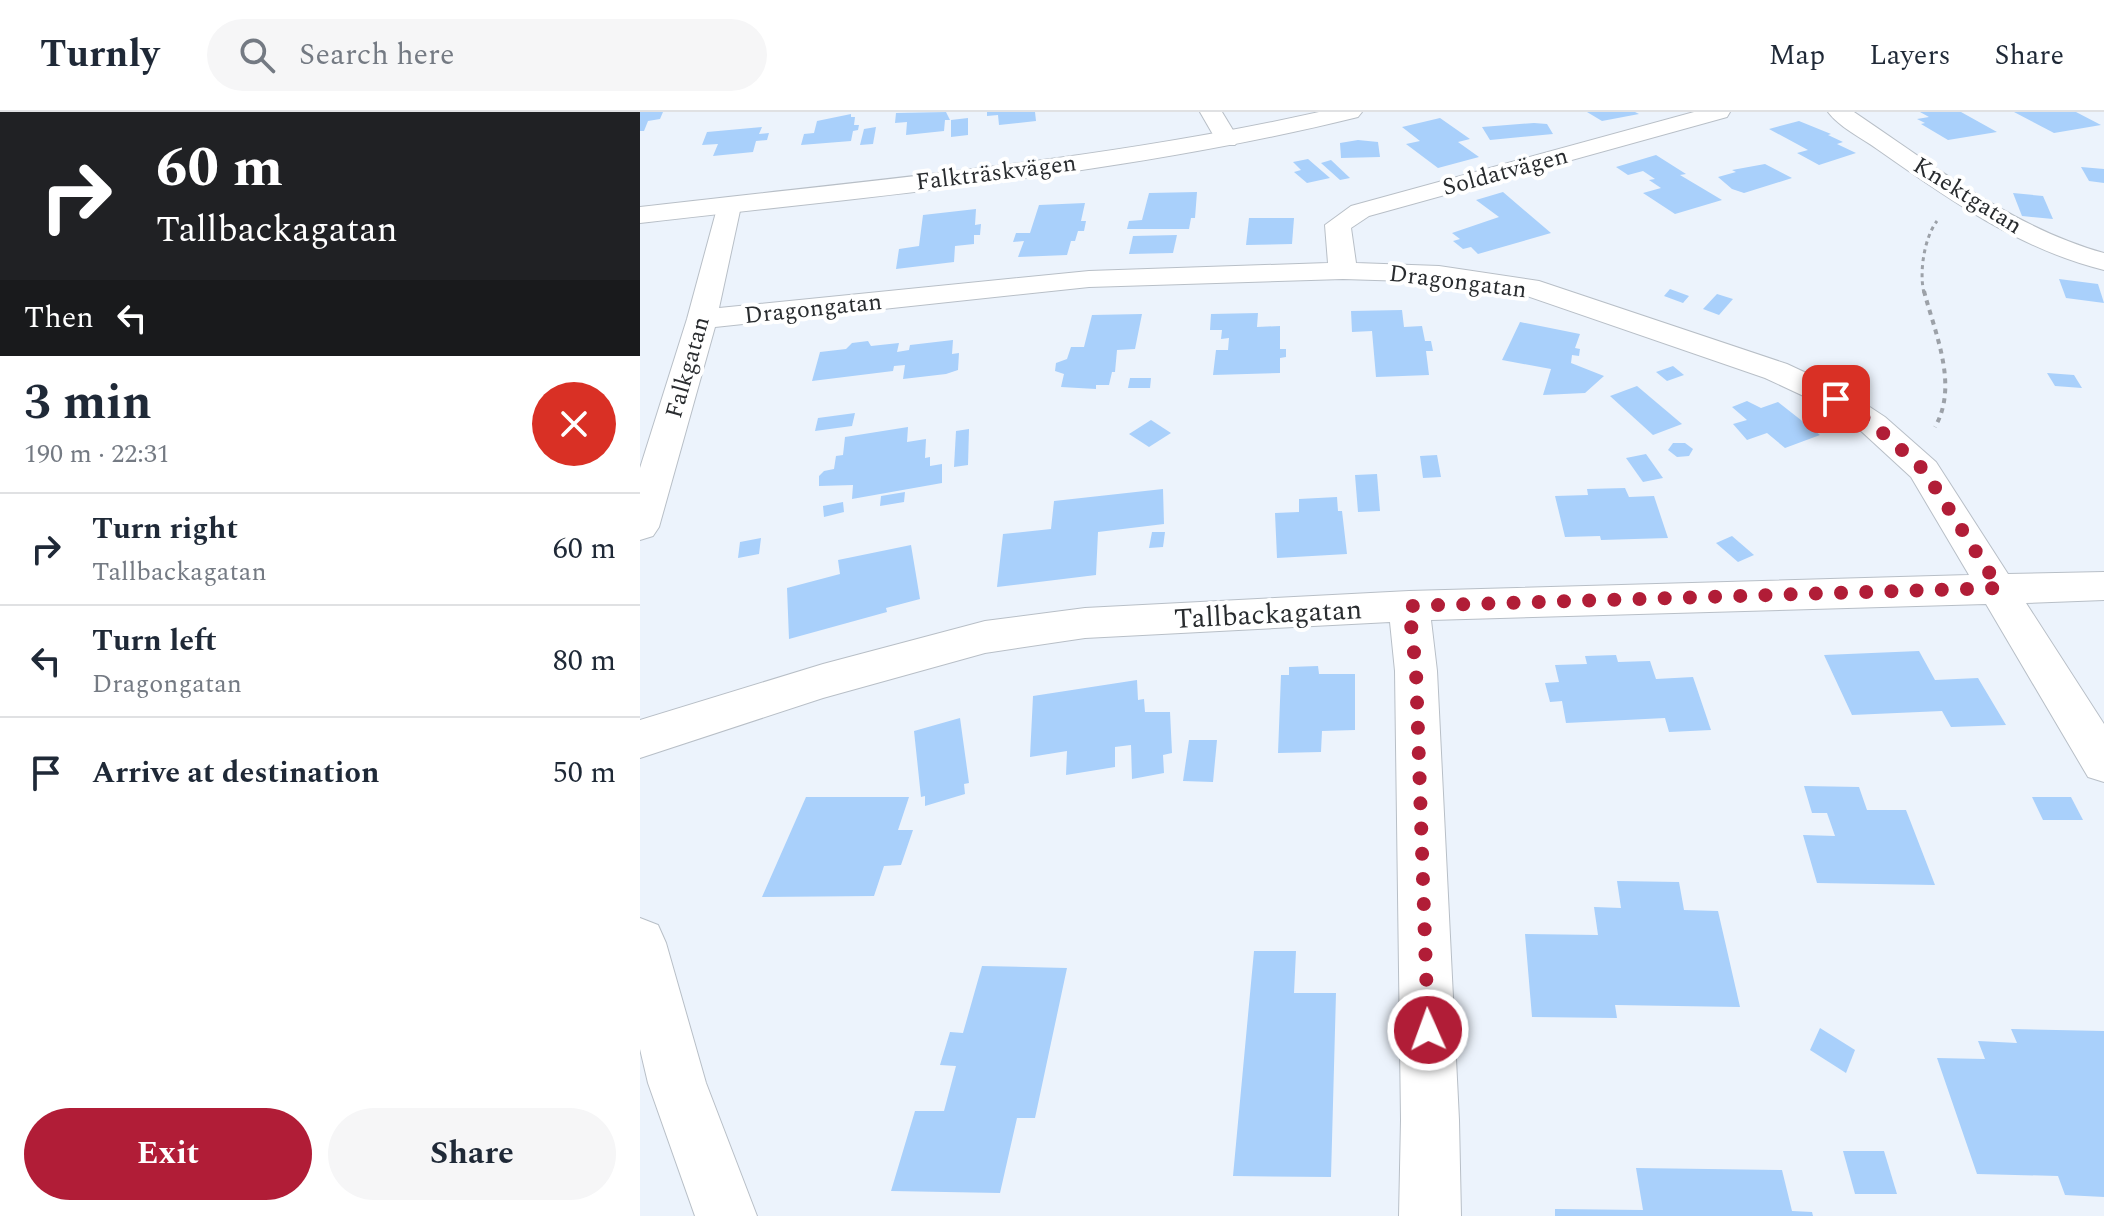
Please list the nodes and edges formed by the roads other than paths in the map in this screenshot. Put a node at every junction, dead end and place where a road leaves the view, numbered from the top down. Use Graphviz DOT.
graph roads {
  1 [pos="1211,112"];
  2 [pos="1350,112"];
  3 [pos="1719,112"];
  4 [pos="1839,112"];
  5 [pos="1227,140"];
  6 [pos="728,206"];
  7 [pos="640,215"];
  8 [pos="2104,262"];
  9 [pos="1343,271"];
  10 [pos="702,319"];
  11 [pos="640,527"];
  12 [pos="2104,586"];
  13 [pos="1999,588"];
  14 [pos="1409,606"];
  15 [pos="640,739"];
  16 [pos="2104,763"];
  17 [pos="640,943"];
  18 [pos="726,1216"];
  19 [pos="1430,1216"];
  1 -- 5 [label="street"];
  2 -- 5 [label="street, Falkträskvägen"];
  3 -- 9 [label="street, Soldatvägen"];
  4 -- 8 [label="street, Knektgatan"];
  5 -- 6 [label="street, Falkträskvägen"];
  6 -- 7 [label="street, Falkträskvägen"];
  6 -- 10 [label="street, Falkgatan"];
  9 -- 10 [label="street, Dragongatan"];
  9 -- 13 [label="street, Dragongatan"];
  10 -- 11 [label="street, Falkgatan"];
  12 -- 13 [label="street, Tallbackagatan"];
  13 -- 14 [label="street, Tallbackagatan"];
  13 -- 16 [label="street, Dragongatan"];
  14 -- 15 [label="street, Tallbackagatan"];
  14 -- 19 [label="street"];
  17 -- 18 [label="street"];
}
